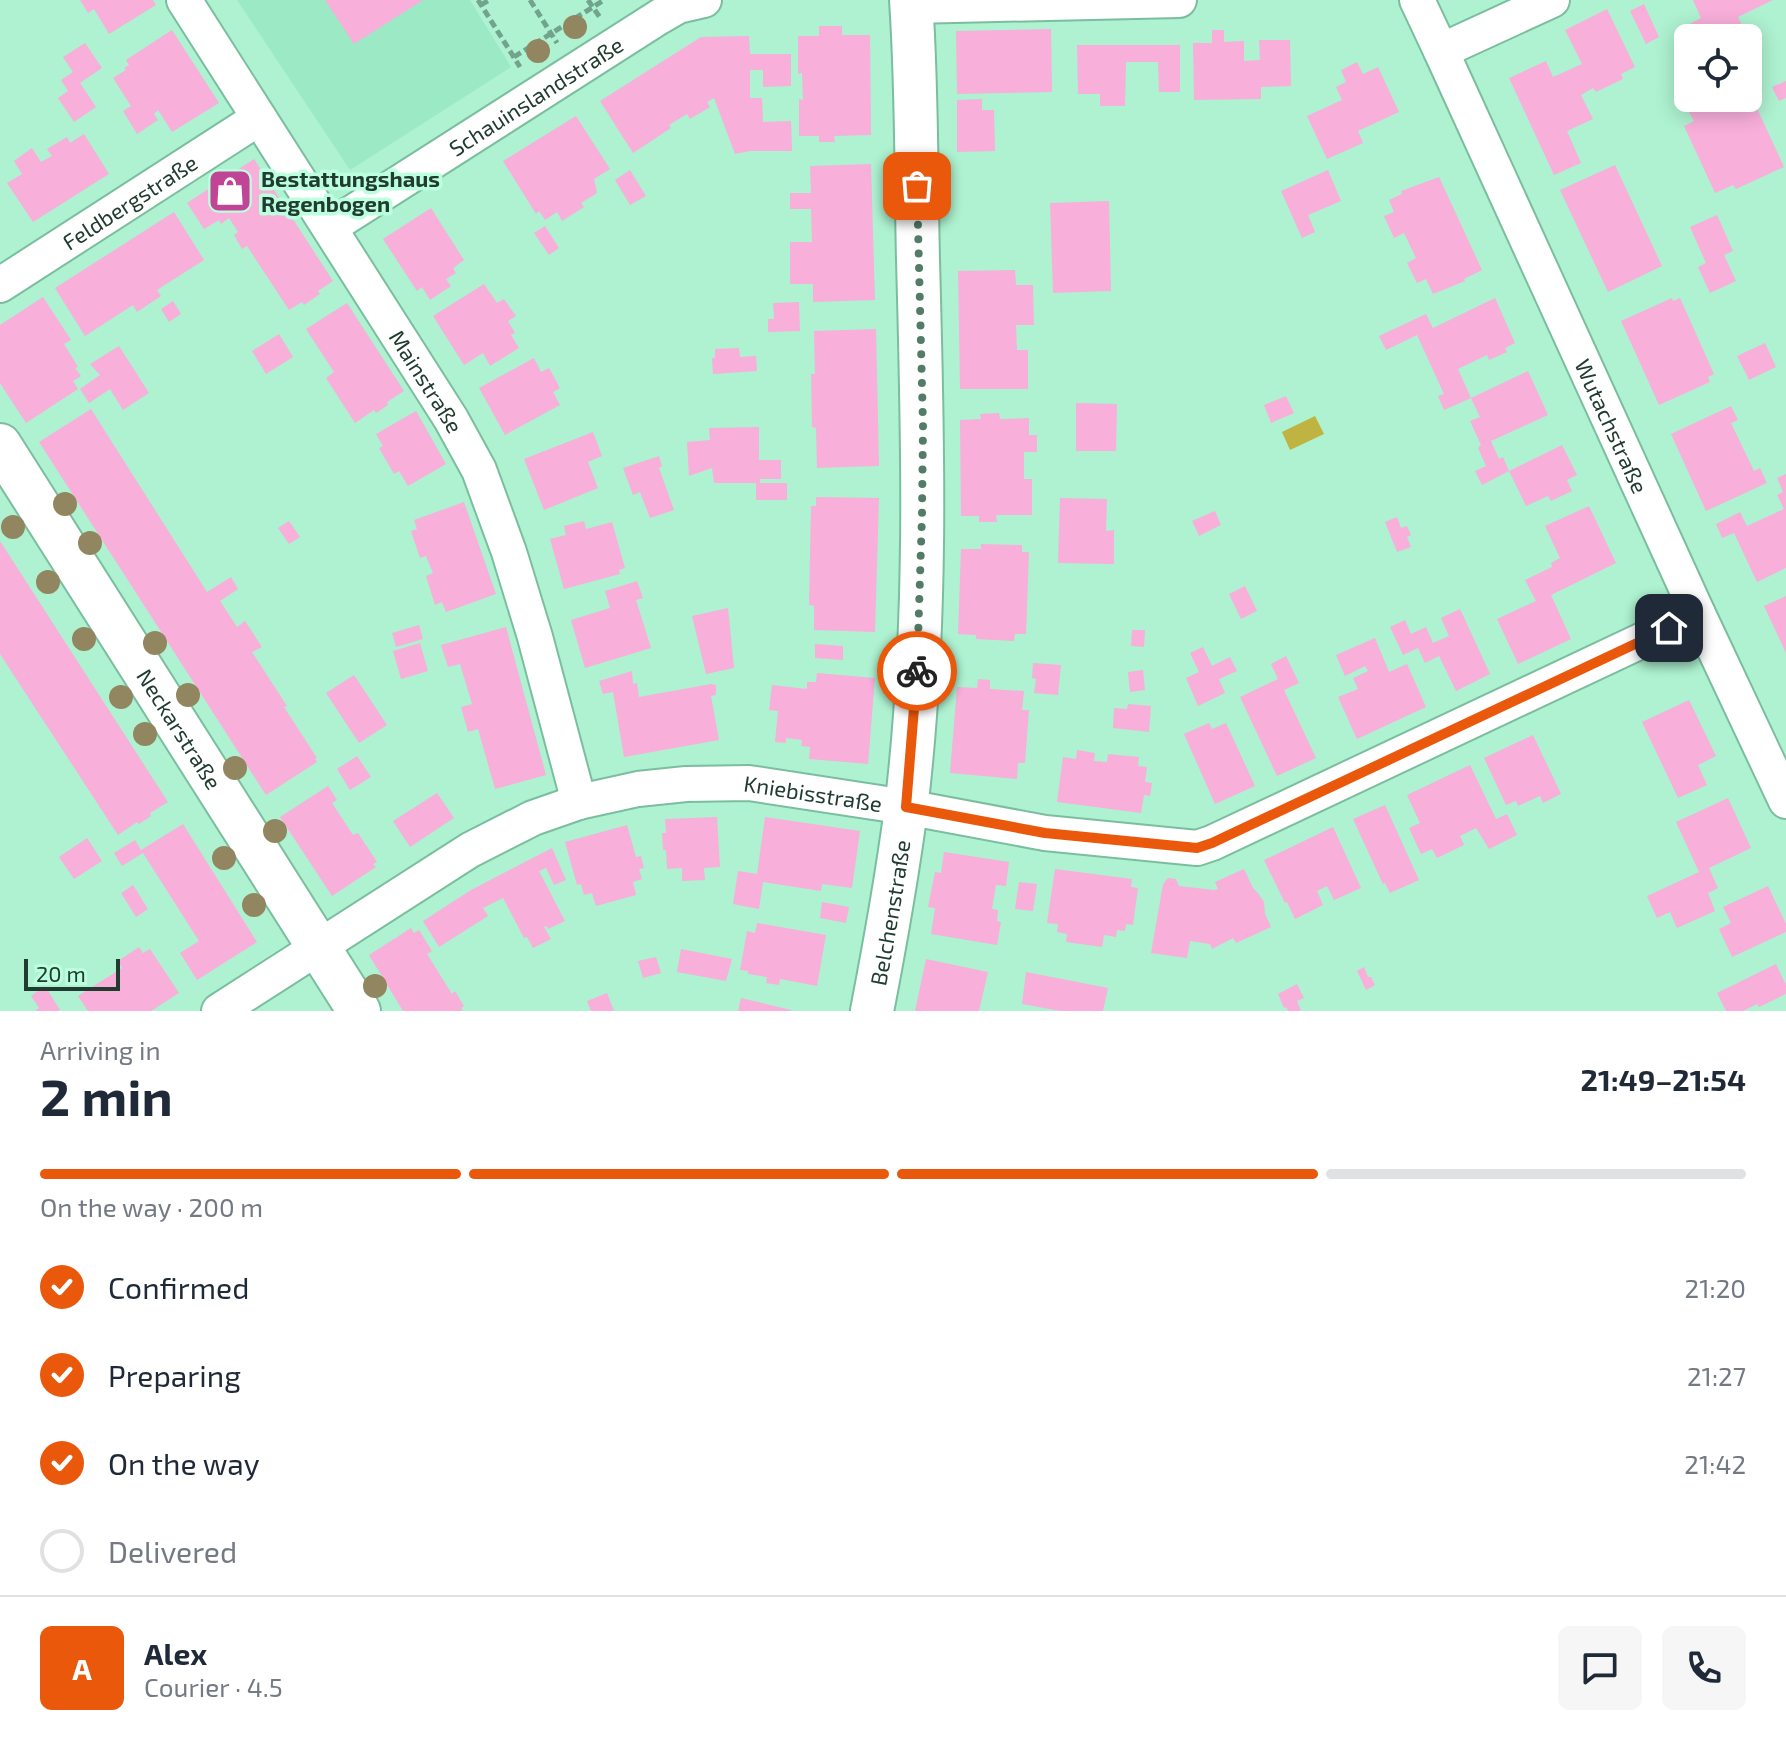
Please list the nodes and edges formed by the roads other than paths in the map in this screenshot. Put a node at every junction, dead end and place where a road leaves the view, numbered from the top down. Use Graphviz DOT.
graph roads {
  1 [pos="184,0"];
  2 [pos="704,0"];
  3 [pos="1179,0"];
  4 [pos="1417,0"];
  5 [pos="1552,0"];
  6 [pos="912,3"];
  7 [pos="654,8"];
  8 [pos="1441,51"];
  9 [pos="259,118"];
  10 [pos="330,227"];
  11 [pos="0,285"];
  12 [pos="0,445"];
  13 [pos="1698,614"];
  14 [pos="1786,801"];
  15 [pos="579,802"];
  16 [pos="906,807"];
  17 [pos="318,948"];
  18 [pos="219,1011"];
  19 [pos="359,1011"];
  20 [pos="872,1011"];
  1 -- 9 [label="street, Mainstraße"];
  2 -- 7 [label="street, Schauinslandstraße"];
  3 -- 6 [label="street"];
  4 -- 8 [label="street"];
  5 -- 8 [label="street"];
  6 -- 16 [label="street, Belchenstraße"];
  7 -- 10 [label="street, Schauinslandstraße"];
  8 -- 13 [label="street, Wutachstraße"];
  9 -- 10 [label="street, Mainstraße"];
  9 -- 11 [label="street, Feldbergstraße"];
  10 -- 15 [label="street, Mainstraße"];
  12 -- 17 [label="street, Neckarstraße"];
  13 -- 14 [label="street, Wutachstraße"];
  13 -- 16 [label="street, Kniebisstraße"];
  15 -- 16 [label="street, Kniebisstraße"];
  15 -- 17 [label="street, Kniebisstraße"];
  16 -- 20 [label="street, Belchenstraße"];
  17 -- 18 [label="street, Kniebisstraße"];
  17 -- 19 [label="street, Neckarstraße"];
}
